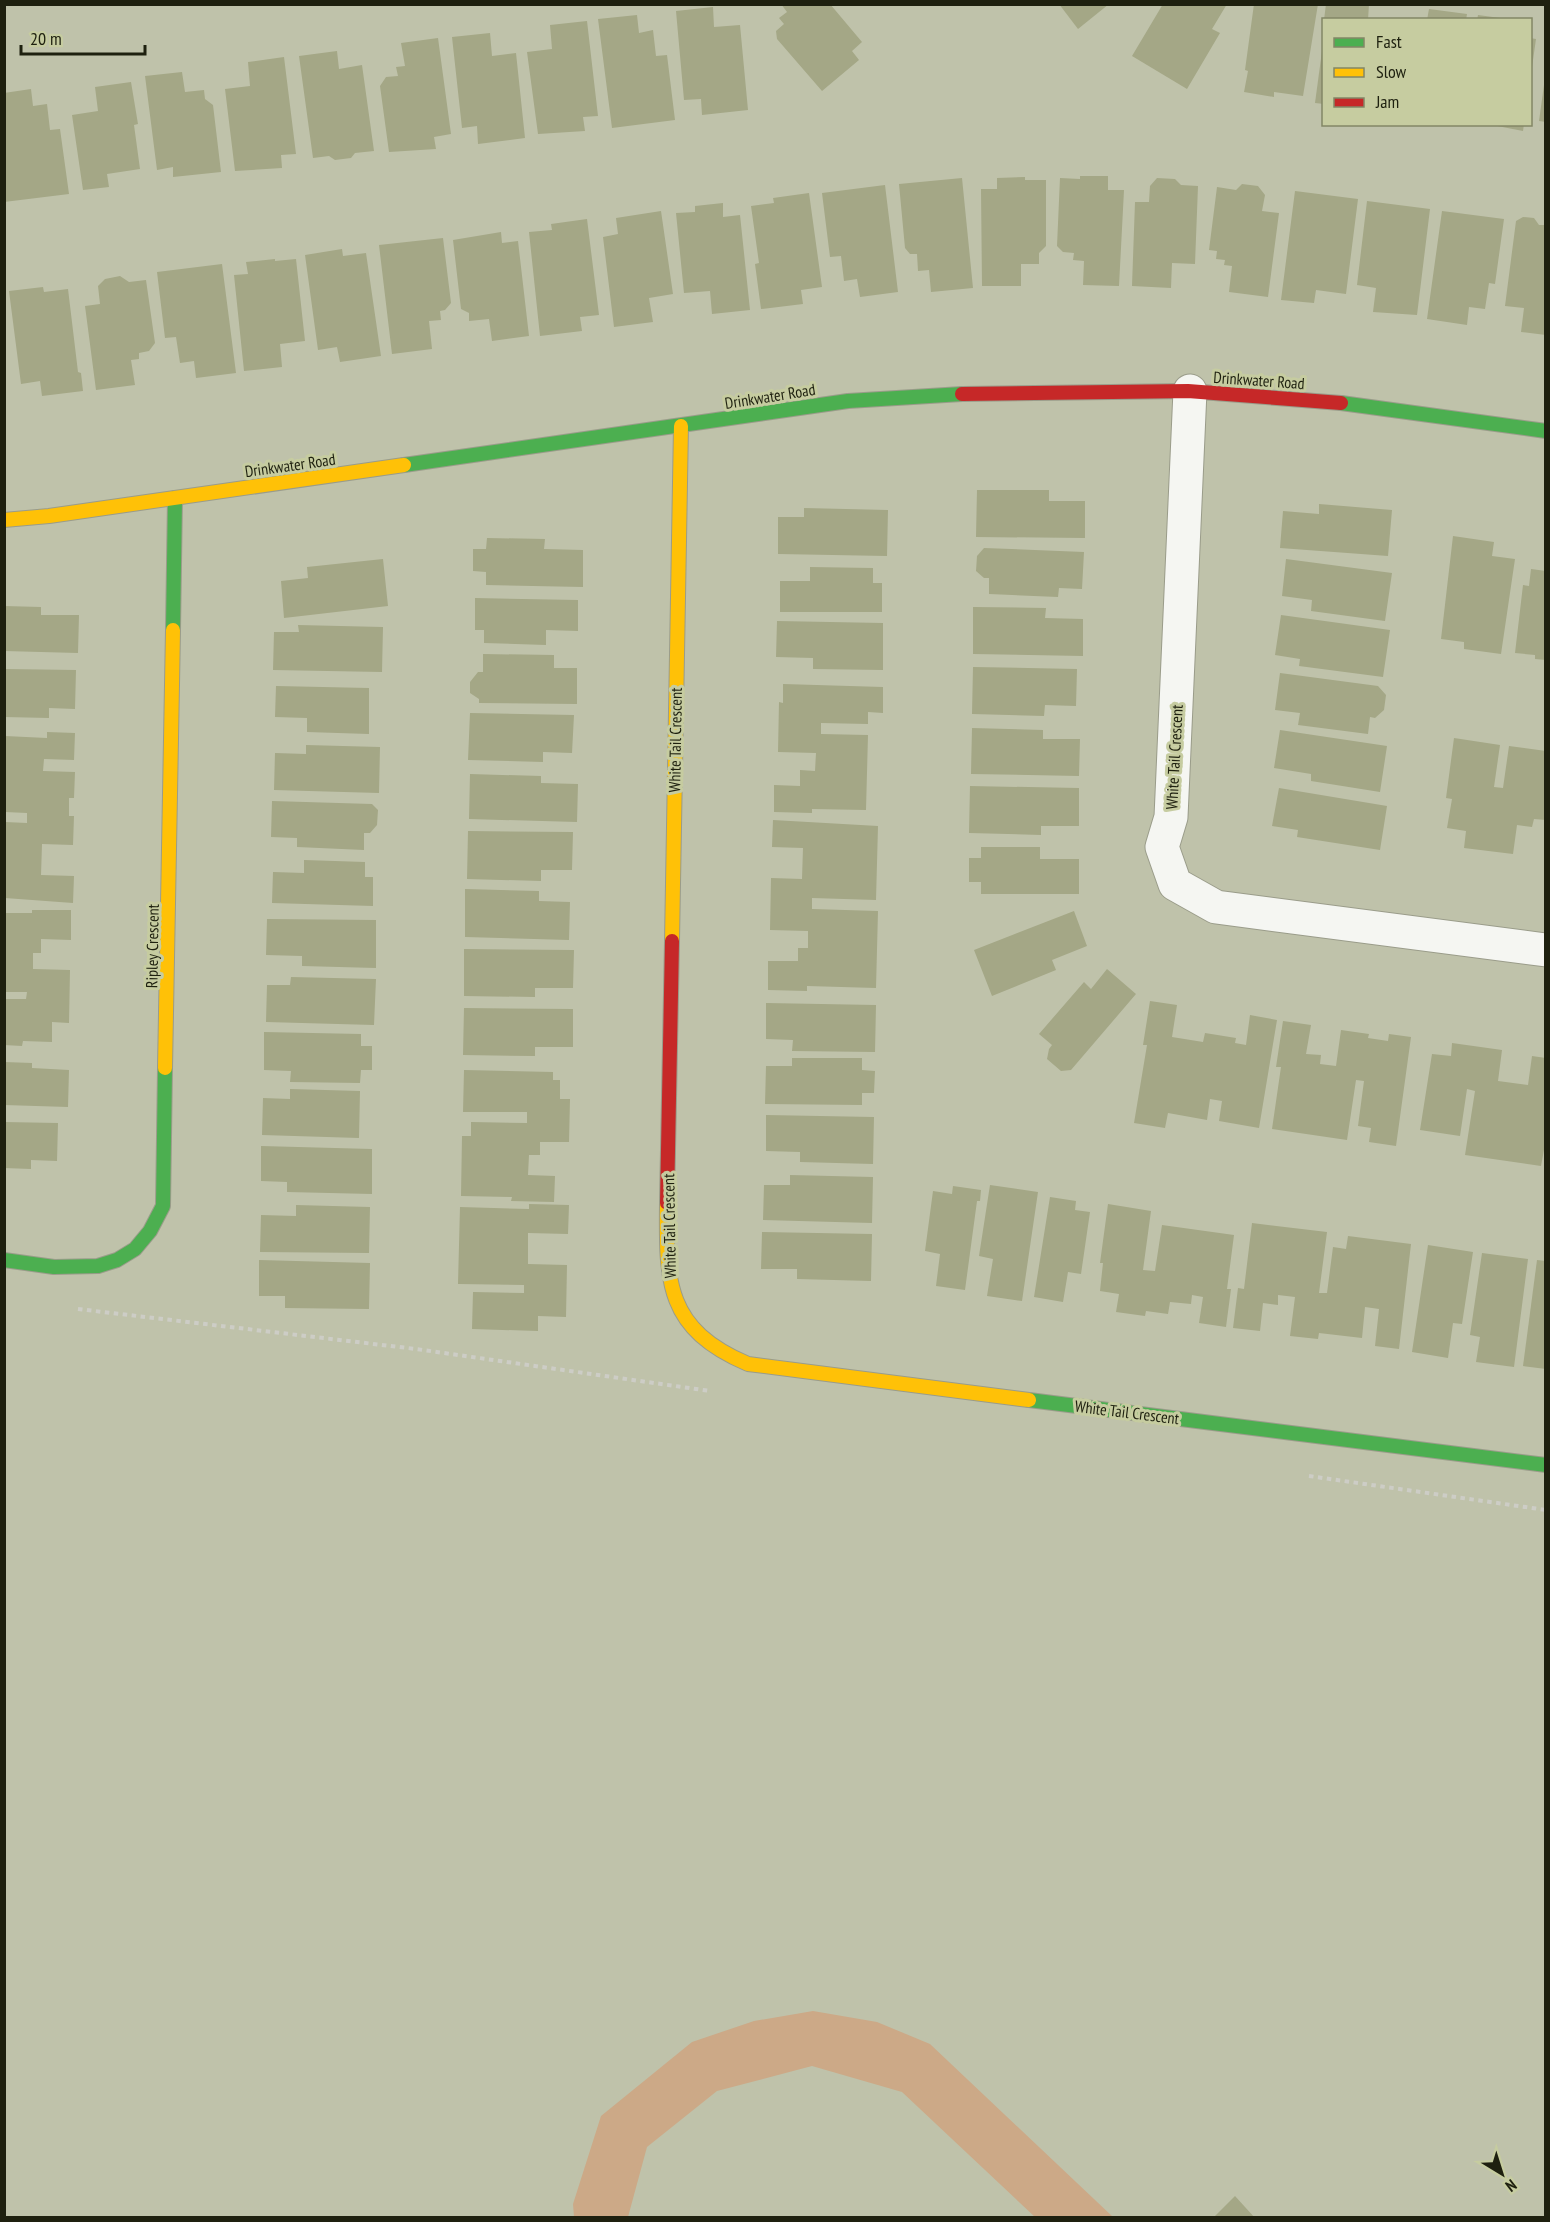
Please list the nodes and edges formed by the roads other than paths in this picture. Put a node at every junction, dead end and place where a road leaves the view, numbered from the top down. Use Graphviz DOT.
graph roads {
  1 [pos="1190,391"];
  2 [pos="681,426"];
  3 [pos="1545,431"];
  4 [pos="175,498"];
  5 [pos="4,520"];
  6 [pos="1545,950"];
  7 [pos="4,1260"];
  8 [pos="1545,1465"];
  1 -- 2 [label="street, Drinkwater Road"];
  1 -- 3 [label="street, Drinkwater Road"];
  1 -- 6 [label="street, White Tail Crescent"];
  2 -- 4 [label="street, Drinkwater Road"];
  2 -- 8 [label="street, White Tail Crescent"];
  4 -- 5 [label="street, Drinkwater Road"];
  4 -- 7 [label="street, Ripley Crescent"];
}
